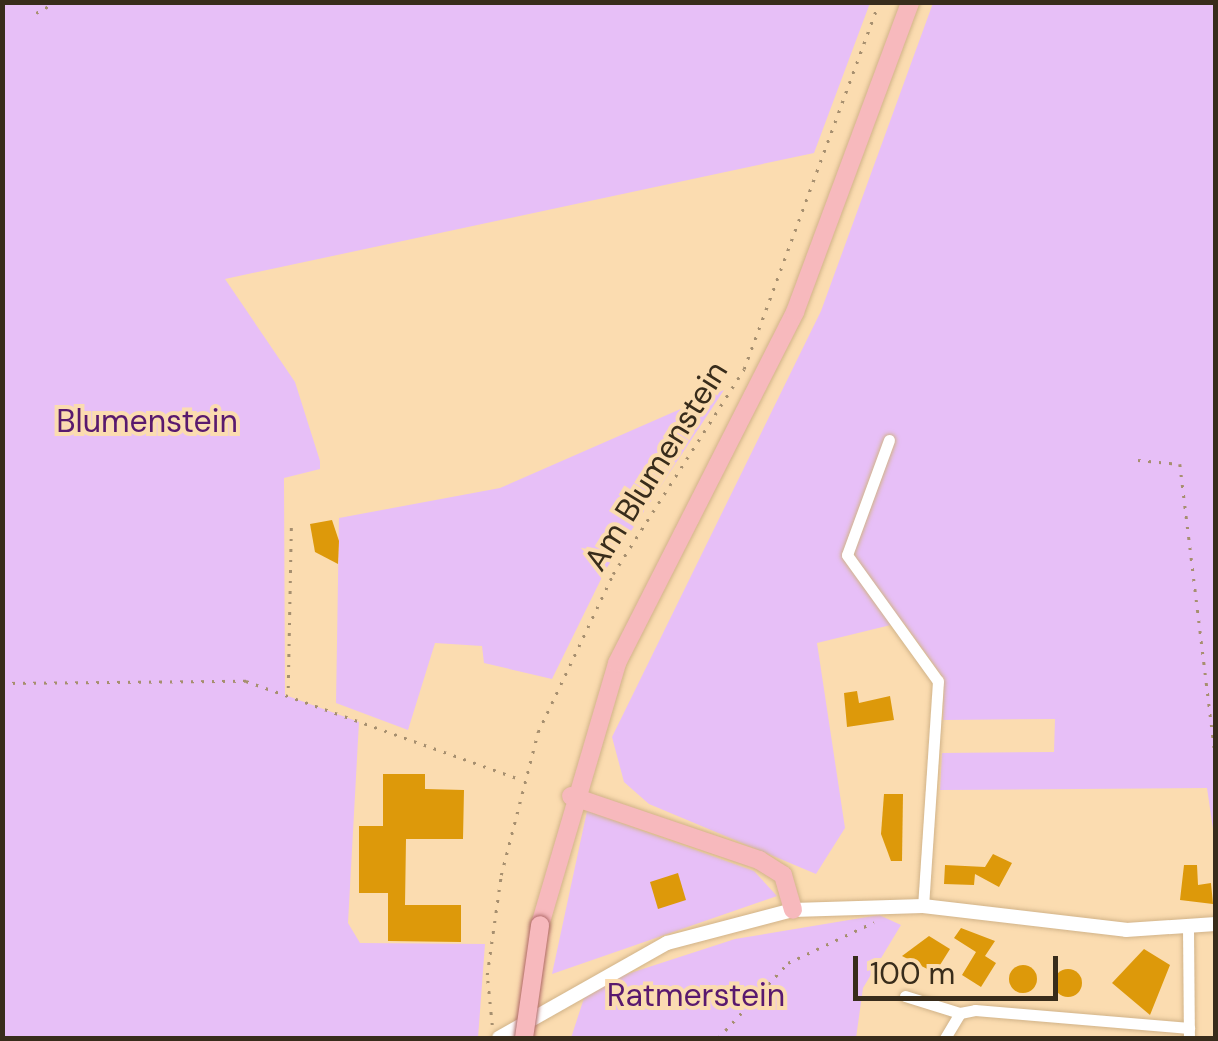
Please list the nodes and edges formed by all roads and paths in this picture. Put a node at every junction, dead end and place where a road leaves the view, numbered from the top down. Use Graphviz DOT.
graph roads {
  1 [pos="56,2"];
  2 [pos="878,2"];
  3 [pos="910,2"];
  4 [pos="36,13"];
  5 [pos="889,440"];
  6 [pos="1138,460"];
  7 [pos="291,527"];
  8 [pos="2,682"];
  9 [pos="288,689"];
  10 [pos="1216,761"];
  11 [pos="521,780"];
  12 [pos="571,796"];
  13 [pos="901,905"];
  14 [pos="924,906"];
  15 [pos="793,910"];
  16 [pos="1216,924"];
  17 [pos="1188,929"];
  18 [pos="905,996"];
  19 [pos="960,1014"];
  20 [pos="1189,1033"];
  21 [pos="497,1038"];
  22 [pos="524,1038"];
  23 [pos="718,1038"];
  24 [pos="945,1038"];
  1 -- 4 [label="path"];
  2 -- 11 [label="path, Am Blumenstein"];
  3 -- 12 [label="main road"];
  5 -- 14 [label="street"];
  6 -- 10 [label="path"];
  7 -- 9 [label="path"];
  8 -- 9 [label="path"];
  9 -- 11 [label="path"];
  11 -- 21 [label="path, Am Blumenstein"];
  12 -- 15 [label="main road"];
  12 -- 22 [label="main road, bridge"];
  13 -- 14 [label="street"];
  13 -- 15 [label="street"];
  13 -- 23 [label="path"];
  14 -- 17 [label="street"];
  15 -- 21 [label="street"];
  16 -- 17 [label="street"];
  17 -- 20 [label="street"];
  18 -- 19 [label="street"];
  19 -- 20 [label="street"];
  19 -- 24 [label="street"];
}
